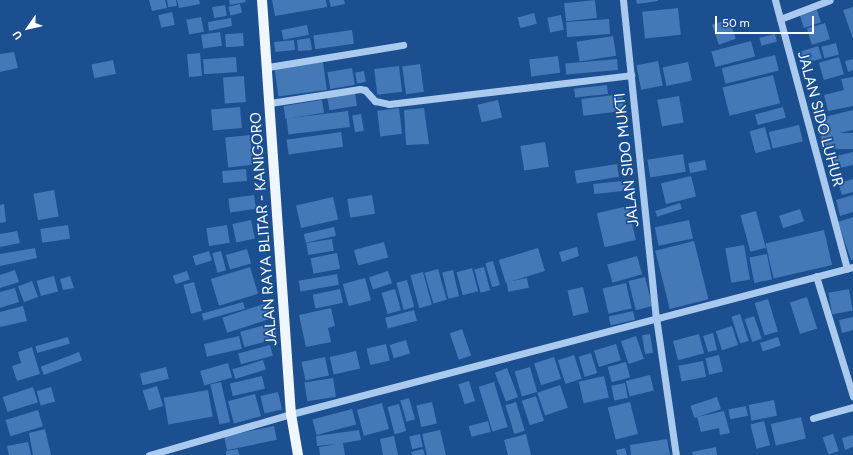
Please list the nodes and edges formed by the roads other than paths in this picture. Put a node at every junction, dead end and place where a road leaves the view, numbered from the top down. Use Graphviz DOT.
graph roads {
  1 [pos="262,0"];
  2 [pos="623,0"];
  3 [pos="775,0"];
  4 [pos="830,0"];
  5 [pos="780,19"];
  6 [pos="403,45"];
  7 [pos="268,67"];
  8 [pos="632,75"];
  9 [pos="270,103"];
  10 [pos="850,268"];
  11 [pos="816,276"];
  12 [pos="656,317"];
  13 [pos="853,396"];
  14 [pos="853,408"];
  15 [pos="291,414"];
  16 [pos="813,418"];
  17 [pos="149,455"];
  18 [pos="298,455"];
  19 [pos="676,455"];
  1 -- 7 [label="main road, JALAN RAYA BLITAR - KANIGORO"];
  2 -- 8 [label="street, JALAN SIDO MUKTI"];
  3 -- 5 [label="street, JALAN SIDO LUHUR"];
  4 -- 5 [label="street"];
  5 -- 10 [label="street, JALAN SIDO LUHUR"];
  6 -- 7 [label="street"];
  7 -- 9 [label="main road, JALAN RAYA BLITAR - KANIGORO"];
  8 -- 9 [label="street"];
  8 -- 12 [label="street, JALAN SIDO MUKTI"];
  9 -- 15 [label="main road, JALAN RAYA BLITAR - KANIGORO"];
  10 -- 11 [label="street"];
  11 -- 12 [label="street"];
  11 -- 13 [label="street"];
  12 -- 15 [label="street"];
  12 -- 19 [label="street, JALAN SIDO MUKTI"];
  14 -- 16 [label="street"];
  15 -- 17 [label="street"];
  15 -- 18 [label="main road, JALAN RAYA BLITAR - KANIGORO"];
}
